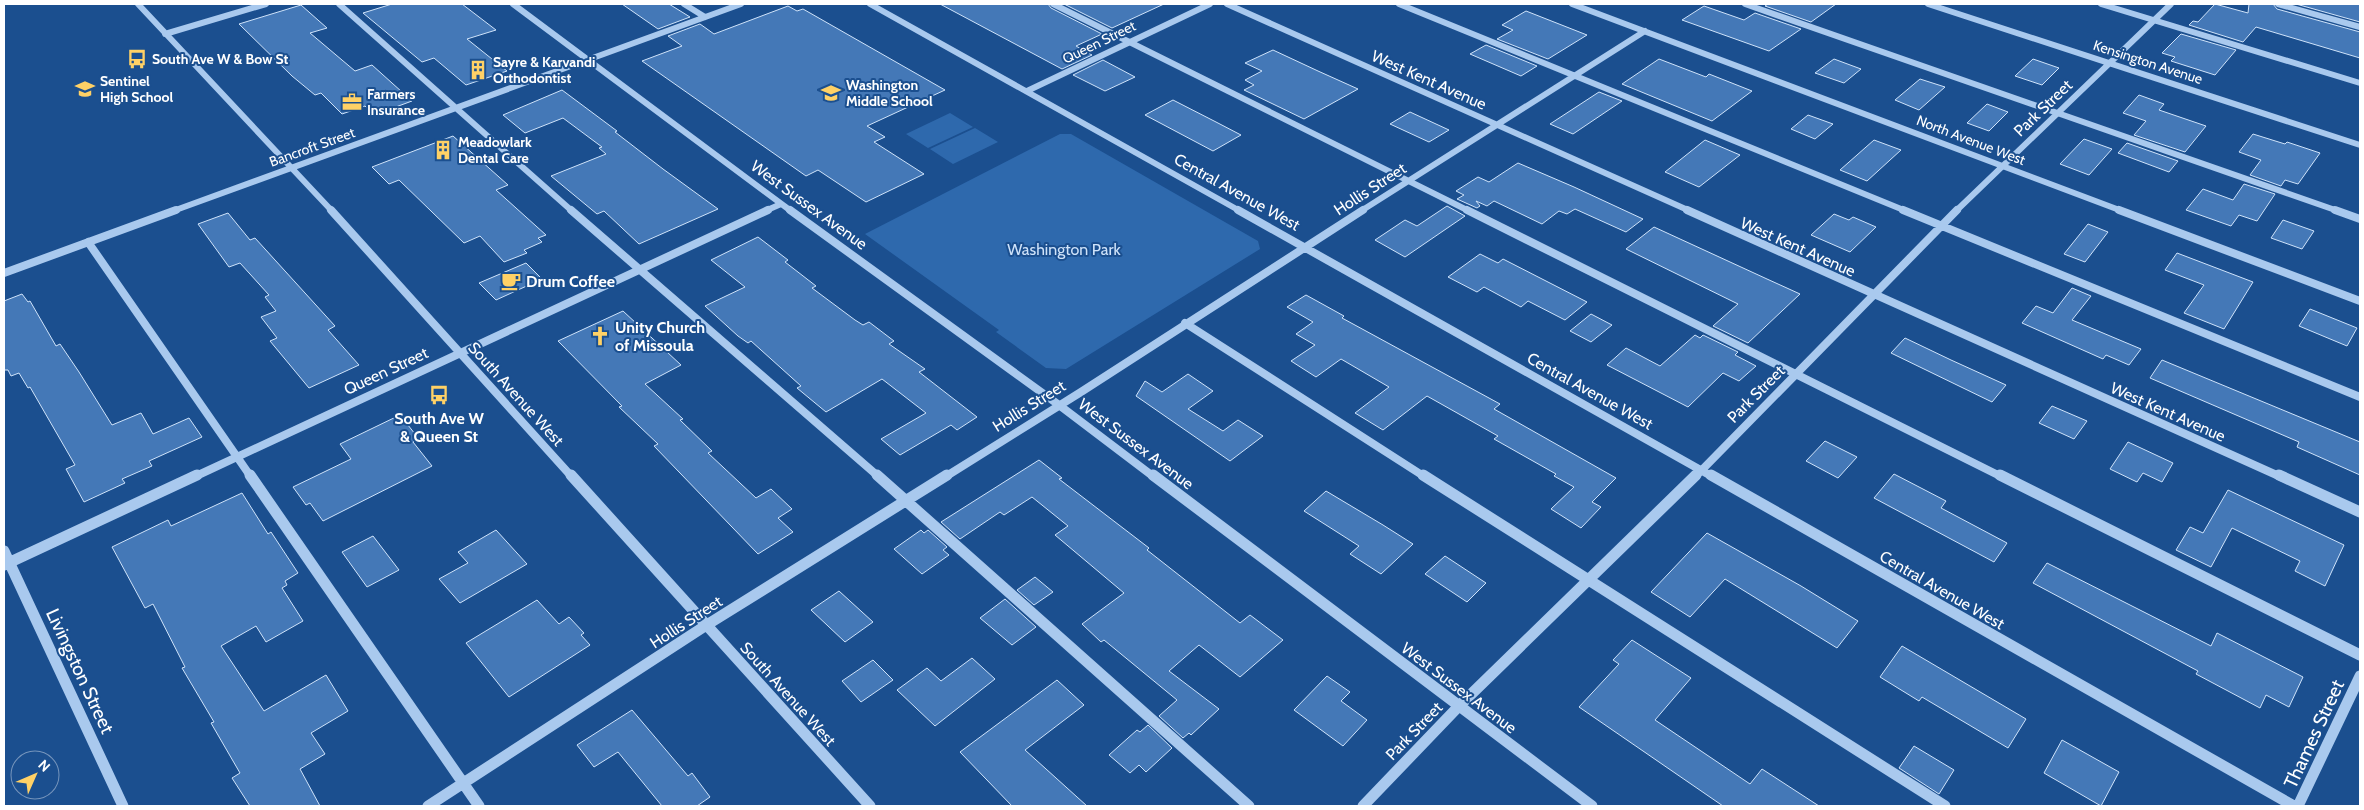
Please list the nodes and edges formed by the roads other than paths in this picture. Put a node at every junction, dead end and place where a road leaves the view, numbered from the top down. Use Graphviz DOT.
graph roads {
  1 [pos="138,4"];
  2 [pos="266,4"];
  3 [pos="339,4"];
  4 [pos="513,4"];
  5 [pos="684,4"];
  6 [pos="742,4"];
  7 [pos="870,4"];
  8 [pos="1052,4"];
  9 [pos="1210,4"];
  10 [pos="1226,4"];
  11 [pos="1399,4"];
  12 [pos="1572,4"];
  13 [pos="1746,4"];
  14 [pos="1928,4"];
  15 [pos="2101,4"];
  16 [pos="2171,4"];
  17 [pos="2278,4"];
  18 [pos="705,17"];
  19 [pos="2155,20"];
  20 [pos="2360,27"];
  21 [pos="1645,31"];
  22 [pos="165,34"];
  23 [pos="1129,42"];
  24 [pos="586,59"];
  25 [pos="2111,63"];
  26 [pos="1573,76"];
  27 [pos="2360,83"];
  28 [pos="1027,91"];
  29 [pos="455,107"];
  30 [pos="2059,113"];
  31 [pos="1496,125"];
  32 [pos="2360,145"];
  33 [pos="2004,166"];
  34 [pos="292,167"];
  35 [pos="1411,180"];
  36 [pos="781,204"];
  37 [pos="2360,219"];
  38 [pos="1942,225"];
  39 [pos="88,242"];
  40 [pos="1305,248"];
  41 [pos="638,270"];
  42 [pos="4,273"];
  43 [pos="1873,296"];
  44 [pos="2360,301"];
  45 [pos="1185,323"];
  46 [pos="459,354"];
  47 [pos="1798,374"];
  48 [pos="2360,397"];
  49 [pos="1059,405"];
  50 [pos="237,456"];
  51 [pos="1701,470"];
  52 [pos="906,501"];
  53 [pos="2360,512"];
  54 [pos="4,550"];
  55 [pos="6,564"];
  56 [pos="1586,581"];
  57 [pos="706,626"];
  58 [pos="2360,655"];
  59 [pos="2360,676"];
  60 [pos="1458,707"];
  61 [pos="464,784"];
  62 [pos="124,806"];
  63 [pos="428,806"];
  64 [pos="479,806"];
  65 [pos="870,806"];
  66 [pos="1249,806"];
  67 [pos="1363,806"];
  68 [pos="1592,806"];
  69 [pos="1944,806"];
  70 [pos="2294,806"];
  71 [pos="2298,806"];
  1 -- 22 [label="street, South Avenue West"];
  2 -- 22 [label="street"];
  3 -- 29 [label="street"];
  4 -- 24 [label="street, West Sussex Avenue"];
  5 -- 18 [label="street"];
  6 -- 18 [label="street, Bancroft Street"];
  7 -- 28 [label="street, Central Avenue West"];
  8 -- 23 [label="street"];
  9 -- 23 [label="street, Queen Street"];
  10 -- 31 [label="street, West Kent Avenue"];
  11 -- 26 [label="street"];
  12 -- 21 [label="street, North Avenue West"];
  13 -- 30 [label="street"];
  14 -- 25 [label="street, Kensington Avenue"];
  15 -- 19 [label="street"];
  16 -- 19 [label="street, Park Street"];
  17 -- 20 [label="street"];
  18 -- 24 [label="street, Bancroft Street"];
  19 -- 25 [label="street, Park Street"];
  19 -- 27 [label="street"];
  21 -- 26 [label="street, Hollis Street"];
  21 -- 33 [label="street, North Avenue West"];
  22 -- 34 [label="street, South Avenue West"];
  23 -- 28 [label="street, Queen Street"];
  23 -- 35 [label="street"];
  24 -- 29 [label="street, Bancroft Street"];
  24 -- 36 [label="street, West Sussex Avenue"];
  25 -- 30 [label="street, Park Street"];
  25 -- 32 [label="street, Kensington Avenue"];
  26 -- 31 [label="street, Hollis Street"];
  26 -- 38 [label="street"];
  28 -- 40 [label="street, Central Avenue West"];
  29 -- 34 [label="street, Bancroft Street"];
  29 -- 41 [label="street"];
  30 -- 33 [label="street, Park Street"];
  30 -- 37 [label="street"];
  31 -- 35 [label="street, Hollis Street"];
  31 -- 43 [label="street, West Kent Avenue"];
  33 -- 38 [label="street, Park Street"];
  33 -- 44 [label="street, North Avenue West"];
  34 -- 39 [label="street, Bancroft Street"];
  34 -- 46 [label="street, South Avenue West"];
  35 -- 40 [label="street, Hollis Street"];
  35 -- 47 [label="street"];
  36 -- 41 [label="street, Queen Street"];
  36 -- 49 [label="street, West Sussex Avenue"];
  38 -- 43 [label="street, Park Street"];
  38 -- 48 [label="street"];
  39 -- 42 [label="street, Bancroft Street"];
  39 -- 50 [label="street"];
  40 -- 45 [label="street, Hollis Street"];
  40 -- 51 [label="street, Central Avenue West"];
  41 -- 46 [label="street, Queen Street"];
  41 -- 52 [label="street"];
  43 -- 47 [label="street, Park Street"];
  43 -- 53 [label="street, West Kent Avenue"];
  45 -- 49 [label="street, Hollis Street"];
  45 -- 56 [label="street"];
  46 -- 50 [label="street, Queen Street"];
  46 -- 57 [label="street, South Avenue West"];
  47 -- 51 [label="street, Park Street"];
  47 -- 58 [label="street"];
  49 -- 52 [label="street, Hollis Street"];
  49 -- 60 [label="street, West Sussex Avenue"];
  50 -- 55 [label="street, Queen Street"];
  50 -- 61 [label="street"];
  51 -- 56 [label="street, Park Street"];
  51 -- 70 [label="street, Central Avenue West"];
  52 -- 57 [label="street, Hollis Street"];
  52 -- 66 [label="street"];
  54 -- 55 [label="street, Livingston Street"];
  55 -- 62 [label="street, Livingston Street"];
  56 -- 60 [label="street, Park Street"];
  56 -- 69 [label="street"];
  57 -- 61 [label="street, Hollis Street"];
  57 -- 65 [label="street, South Avenue West"];
  59 -- 71 [label="street, Thames Street"];
  60 -- 67 [label="street, Park Street"];
  60 -- 68 [label="street, West Sussex Avenue"];
  61 -- 63 [label="street, Hollis Street"];
  61 -- 64 [label="street"];
}
